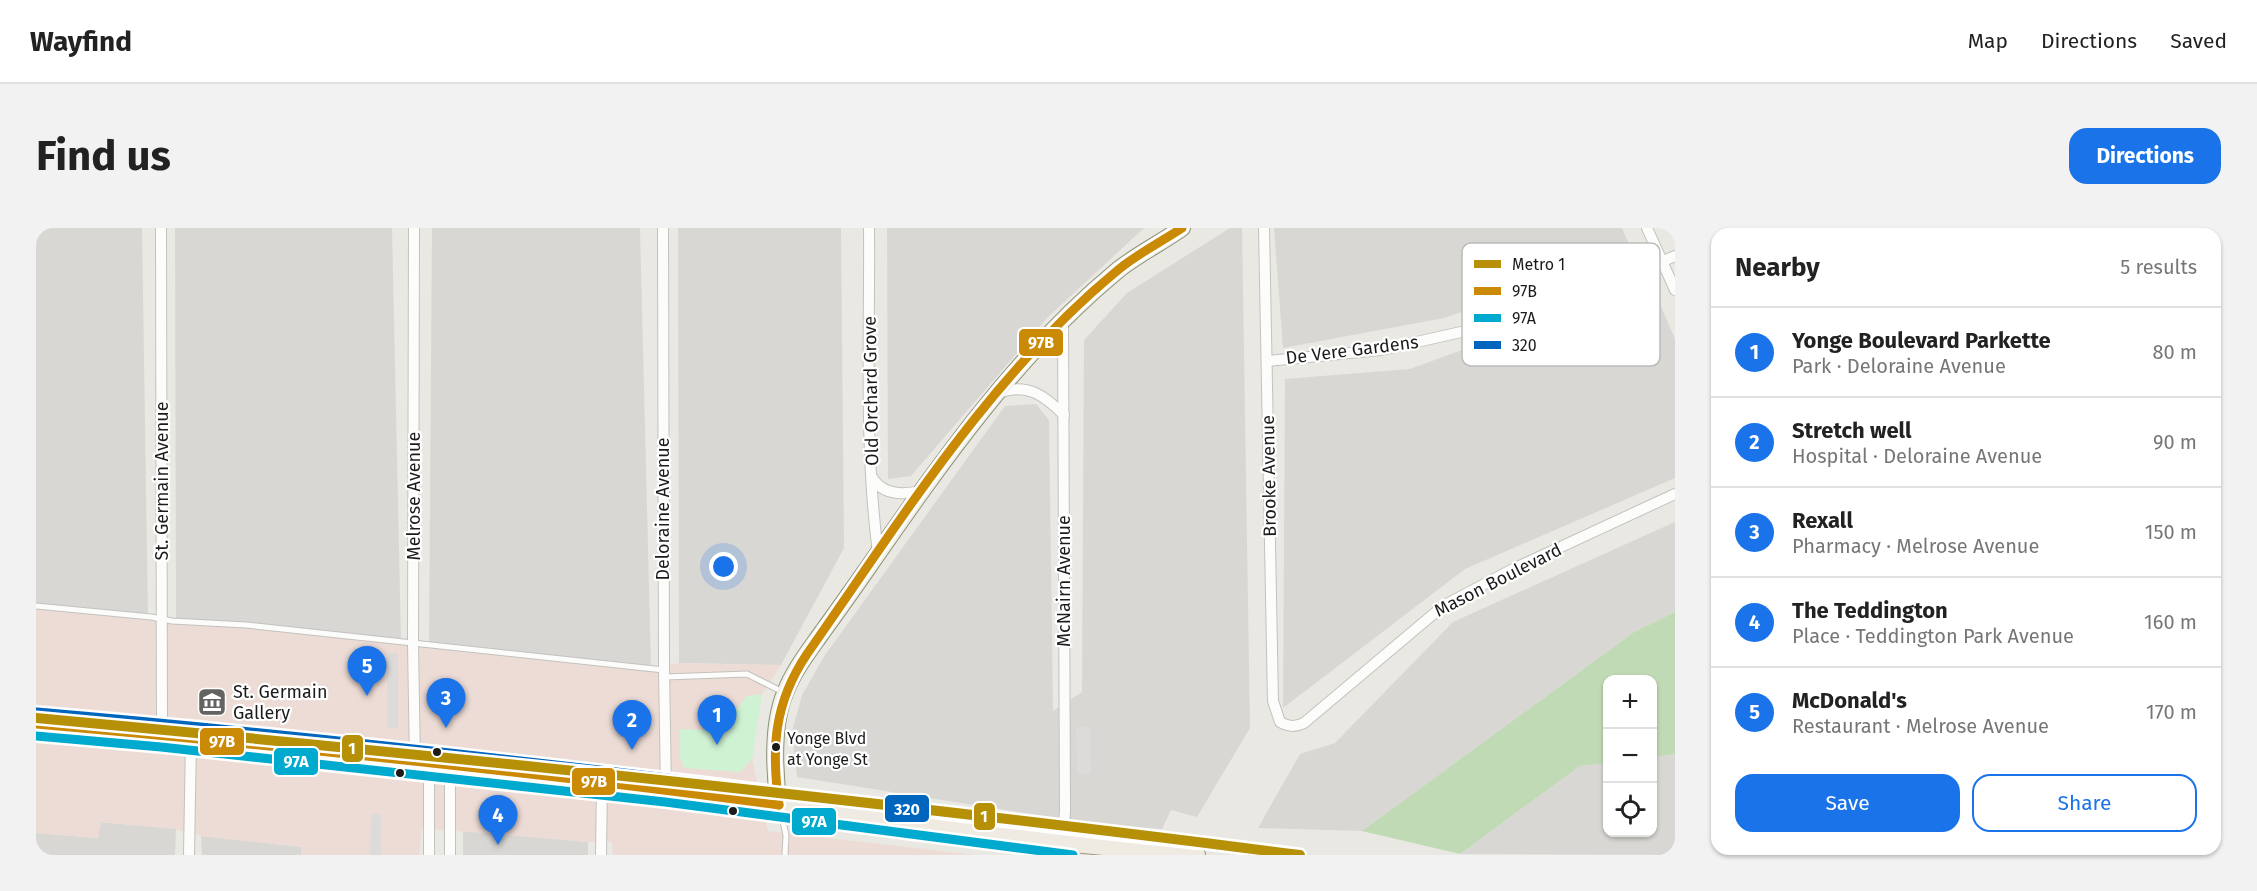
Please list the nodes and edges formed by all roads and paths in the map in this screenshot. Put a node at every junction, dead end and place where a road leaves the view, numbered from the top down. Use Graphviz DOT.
graph roads {
  1 [pos="161,228"];
  2 [pos="414,228"];
  3 [pos="663,228"];
  4 [pos="869,228"];
  5 [pos="1162,228"];
  6 [pos="1182,228"];
  7 [pos="1264,228"];
  8 [pos="1647,228"];
  9 [pos="1653,243"];
  10 [pos="1137,255"];
  11 [pos="1675,256"];
  12 [pos="1660,258"];
  13 [pos="1662,263"];
  14 [pos="1675,290"];
  15 [pos="1063,320"];
  16 [pos="1462,332"];
  17 [pos="1267,362"];
  18 [pos="993,395"];
  19 [pos="1064,415"];
  20 [pos="872,477"];
  21 [pos="921,491"];
  22 [pos="1675,494"];
  23 [pos="878,553"];
  24 [pos="36,606"];
  25 [pos="162,619"];
  26 [pos="413,644"];
  27 [pos="664,674"];
  28 [pos="785,693"];
  29 [pos="1280,722"];
  30 [pos="36,724"];
  31 [pos="162,735"];
  32 [pos="191,738"];
  33 [pos="422,764"];
  34 [pos="450,767"];
  35 [pos="602,784"];
  36 [pos="666,790"];
  37 [pos="778,805"];
  38 [pos="1063,842"];
  39 [pos="1186,854"];
  40 [pos="189,855"];
  41 [pos="429,855"];
  42 [pos="450,855"];
  43 [pos="601,855"];
  44 [pos="784,855"];
  1 -- 25 [label="street, St. Germain Avenue"];
  2 -- 26 [label="street, Melrose Avenue"];
  3 -- 27 [label="street, Deloraine Avenue"];
  4 -- 20 [label="street, Old Orchard Grove"];
  5 -- 10 [label="street"];
  6 -- 10 [label="street"];
  7 -- 17 [label="street, Brooke Avenue"];
  8 -- 9 [label="street"];
  10 -- 15 [label="street"];
  11 -- 13 [label="street, De Vere Gardens"];
  12 -- 13 [label="street"];
  13 -- 14 [label="street"];
  15 -- 18 [label="street"];
  15 -- 19 [label="street, McNairn Avenue"];
  16 -- 17 [label="street, De Vere Gardens"];
  17 -- 29 [label="street, Brooke Avenue"];
  18 -- 19 [label="street"];
  18 -- 21 [label="street"];
  19 -- 38 [label="street, McNairn Avenue"];
  20 -- 21 [label="street"];
  20 -- 23 [label="street, Old Orchard Grove"];
  21 -- 23 [label="street"];
  22 -- 29 [label="street, Mason Boulevard"];
  23 -- 28 [label="street"];
  24 -- 25 [label="lane"];
  25 -- 26 [label="lane"];
  25 -- 31 [label="street, St. Germain Avenue"];
  26 -- 27 [label="lane"];
  26 -- 33 [label="street, Melrose Avenue"];
  27 -- 28 [label="lane"];
  27 -- 36 [label="street, Deloraine Avenue"];
  28 -- 37 [label="street"];
  30 -- 31 [label="main road"];
  31 -- 32 [label="main road"];
  32 -- 33 [label="main road"];
  32 -- 40 [label="street"];
  33 -- 34 [label="main road"];
  33 -- 41 [label="street, Melrose Avenue"];
  34 -- 35 [label="main road"];
  34 -- 42 [label="street"];
  35 -- 36 [label="main road"];
  35 -- 43 [label="street"];
  36 -- 37 [label="main road"];
  37 -- 38 [label="main road"];
  37 -- 44 [label="lane"];
  38 -- 39 [label="main road"];
}
